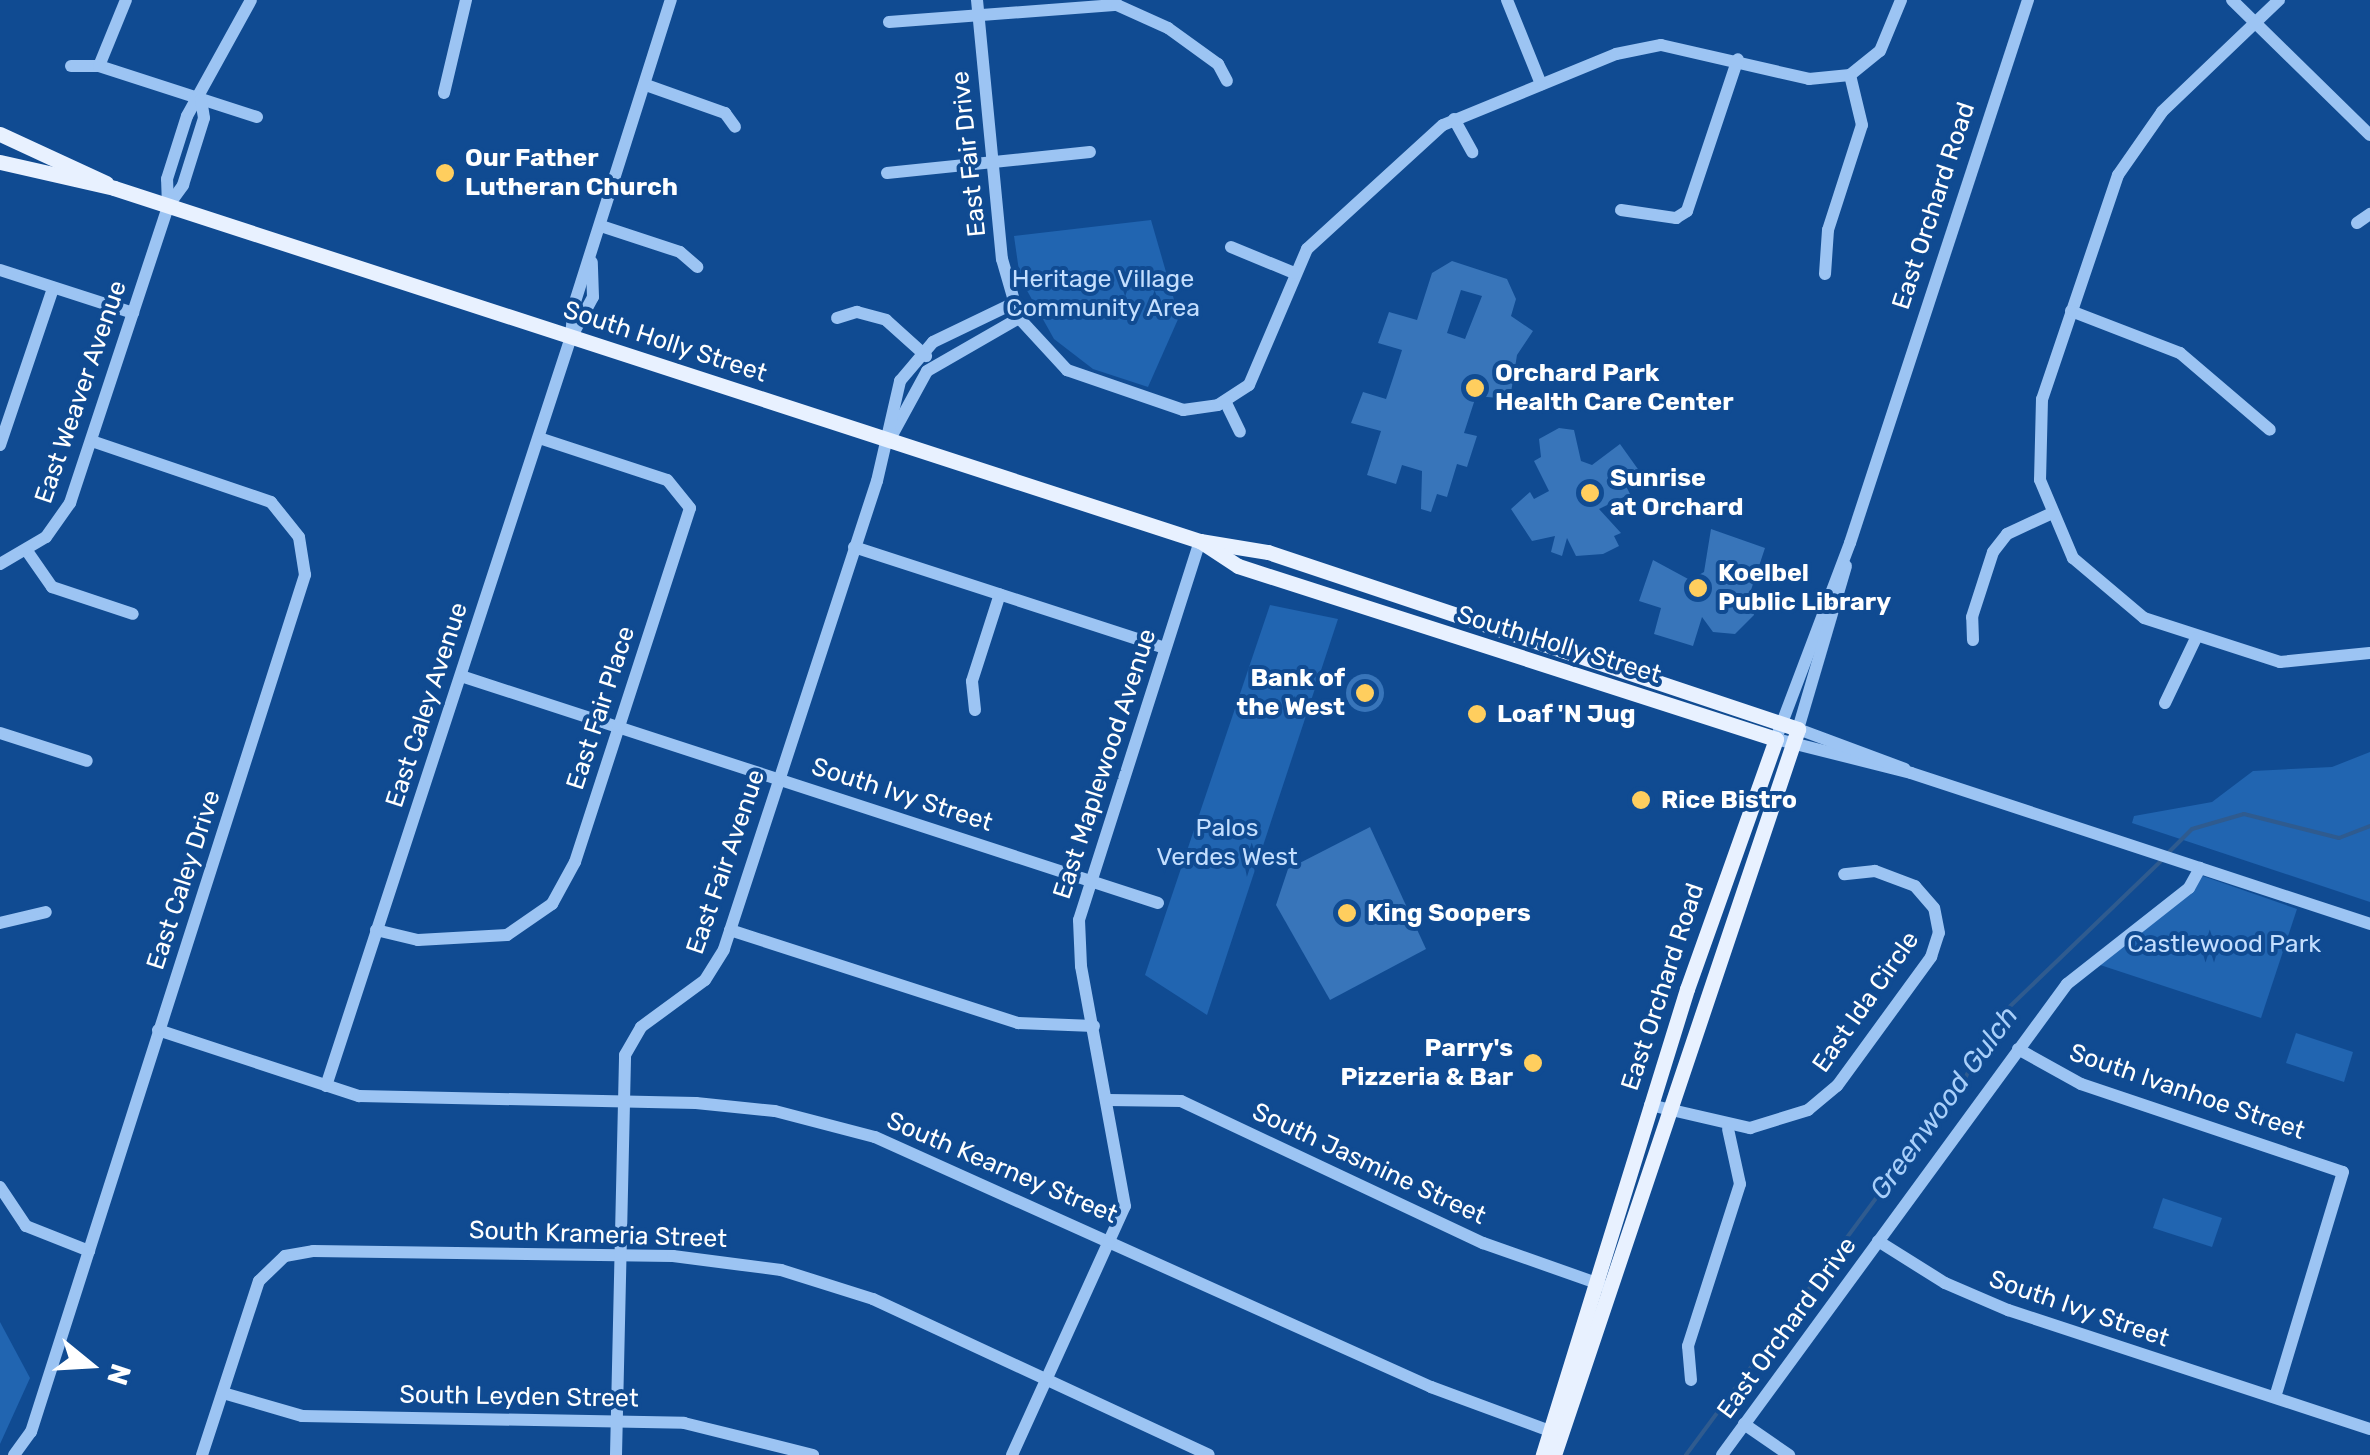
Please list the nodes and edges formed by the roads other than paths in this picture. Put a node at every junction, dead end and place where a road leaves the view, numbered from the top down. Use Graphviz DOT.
graph roads {
  1 [pos="126,0"];
  2 [pos="251,0"];
  3 [pos="466,0"];
  4 [pos="671,0"];
  5 [pos="1507,0"];
  6 [pos="1901,0"];
  7 [pos="2028,0"];
  8 [pos="2232,0"];
  9 [pos="2278,0"];
  10 [pos="977,6"];
  11 [pos="888,22"];
  12 [pos="2258,24"];
  13 [pos="1738,59"];
  14 [pos="71,66"];
  15 [pos="99,66"];
  16 [pos="1850,74"];
  17 [pos="1227,81"];
  18 [pos="1541,84"];
  19 [pos="646,86"];
  20 [pos="444,94"];
  21 [pos="201,99"];
  22 [pos="258,117"];
  23 [pos="1454,119"];
  24 [pos="736,126"];
  25 [pos="0,134"];
  26 [pos="2370,136"];
  27 [pos="1090,152"];
  28 [pos="1472,152"];
  29 [pos="0,162"];
  30 [pos="993,162"];
  31 [pos="887,173"];
  32 [pos="114,188"];
  33 [pos="168,206"];
  34 [pos="1621,210"];
  35 [pos="2370,214"];
  36 [pos="2357,224"];
  37 [pos="601,226"];
  38 [pos="1231,247"];
  39 [pos="696,267"];
  40 [pos="0,270"];
  41 [pos="1294,273"];
  42 [pos="1825,274"];
  43 [pos="53,288"];
  44 [pos="1014,303"];
  45 [pos="2070,311"];
  46 [pos="133,314"];
  47 [pos="838,318"];
  48 [pos="1020,318"];
  49 [pos="571,338"];
  50 [pos="922,352"];
  51 [pos="935,365"];
  52 [pos="1225,401"];
  53 [pos="2270,430"];
  54 [pos="1240,432"];
  55 [pos="539,438"];
  56 [pos="92,441"];
  57 [pos="888,442"];
  58 [pos="0,445"];
  59 [pos="2050,514"];
  60 [pos="1200,541"];
  61 [pos="1850,542"];
  62 [pos="854,547"];
  63 [pos="27,551"];
  64 [pos="0,564"];
  65 [pos="1000,594"];
  66 [pos="133,614"];
  67 [pos="2196,638"];
  68 [pos="1974,640"];
  69 [pos="1165,648"];
  70 [pos="2370,653"];
  71 [pos="461,676"];
  72 [pos="2165,702"];
  73 [pos="975,710"];
  74 [pos="1783,721"];
  75 [pos="619,727"];
  76 [pos="0,733"];
  77 [pos="1789,737"];
  78 [pos="87,761"];
  79 [pos="780,779"];
  80 [pos="2193,866"];
  81 [pos="1844,874"];
  82 [pos="1090,880"];
  83 [pos="1158,903"];
  84 [pos="46,912"];
  85 [pos="0,923"];
  86 [pos="2370,924"];
  87 [pos="376,930"];
  88 [pos="730,930"];
  89 [pos="1094,1026"];
  90 [pos="158,1030"];
  91 [pos="2018,1049"];
  92 [pos="326,1086"];
  93 [pos="1108,1100"];
  94 [pos="620,1101"];
  95 [pos="1658,1107"];
  96 [pos="1728,1129"];
  97 [pos="0,1187"];
  98 [pos="1113,1240"];
  99 [pos="1878,1241"];
  100 [pos="88,1251"];
  101 [pos="620,1254"];
  102 [pos="1601,1285"];
  103 [pos="1047,1379"];
  104 [pos="1690,1380"];
  105 [pos="223,1393"];
  106 [pos="2274,1397"];
  107 [pos="617,1421"];
  108 [pos="1744,1424"];
  109 [pos="2370,1429"];
  110 [pos="1556,1433"];
  111 [pos="14,1455"];
  112 [pos="202,1455"];
  113 [pos="616,1455"];
  114 [pos="812,1455"];
  115 [pos="1012,1455"];
  116 [pos="1209,1455"];
  117 [pos="1543,1455"];
  118 [pos="1554,1455"];
  119 [pos="1722,1455"];
  120 [pos="1789,1455"];
  1 -- 15 [label="street"];
  2 -- 21 [label="street, East Weaver Avenue"];
  3 -- 20 [label="street"];
  4 -- 19 [label="street, East Caley Avenue"];
  5 -- 18 [label="street"];
  6 -- 16 [label="street"];
  7 -- 61 [label="street, East Orchard Road"];
  8 -- 12 [label="street"];
  9 -- 12 [label="street"];
  10 -- 11 [label="street"];
  10 -- 17 [label="street"];
  10 -- 30 [label="street, East Fair Drive"];
  12 -- 26 [label="street"];
  12 -- 45 [label="street"];
  13 -- 16 [label="street"];
  13 -- 18 [label="street"];
  13 -- 34 [label="street"];
  14 -- 15 [label="street"];
  15 -- 21 [label="street"];
  16 -- 42 [label="street"];
  18 -- 23 [label="street"];
  19 -- 24 [label="street"];
  19 -- 37 [label="street, East Caley Avenue"];
  21 -- 22 [label="street"];
  21 -- 33 [label="street, East Weaver Avenue"];
  23 -- 28 [label="street"];
  23 -- 41 [label="street"];
  25 -- 32 [label="main road, South Holly Street"];
  27 -- 30 [label="street"];
  29 -- 32 [label="main road, South Holly Street"];
  30 -- 31 [label="street"];
  30 -- 44 [label="street, East Fair Drive"];
  32 -- 33 [label="main road, South Holly Street"];
  33 -- 46 [label="street, East Weaver Avenue"];
  33 -- 49 [label="main road, South Holly Street"];
  35 -- 36 [label="street"];
  37 -- 39 [label="street"];
  37 -- 49 [label="street, East Caley Avenue"];
  38 -- 41 [label="street"];
  40 -- 43 [label="street"];
  41 -- 52 [label="street"];
  43 -- 46 [label="street"];
  43 -- 58 [label="street"];
  44 -- 48 [label="street, East Fair Drive"];
  44 -- 50 [label="street, East Fair Avenue"];
  45 -- 53 [label="street"];
  45 -- 59 [label="street"];
  46 -- 56 [label="street, East Weaver Avenue"];
  47 -- 50 [label="street"];
  48 -- 51 [label="street, East Fair Avenue"];
  48 -- 52 [label="street, East Fair Drive"];
  49 -- 55 [label="street, East Caley Avenue"];
  49 -- 57 [label="main road, South Holly Street"];
  50 -- 51 [label="street"];
  50 -- 57 [label="street, East Fair Avenue"];
  51 -- 57 [label="street, East Fair Avenue"];
  52 -- 54 [label="street"];
  55 -- 71 [label="street, East Caley Avenue"];
  55 -- 75 [label="street, East Fair Place"];
  56 -- 63 [label="street, East Weaver Avenue"];
  56 -- 90 [label="street, East Caley Drive"];
  57 -- 60 [label="main road, South Holly Street"];
  57 -- 62 [label="street, East Fair Avenue"];
  59 -- 67 [label="street"];
  59 -- 68 [label="street"];
  60 -- 69 [label="street, East Maplewood Avenue"];
  60 -- 74 [label="main road, South Holly Street"];
  60 -- 77 [label="main road, South Holly Street"];
  61 -- 74 [label="street, East Orchard Road"];
  61 -- 77 [label="street, East Orchard Road"];
  62 -- 65 [label="street"];
  62 -- 79 [label="street, East Fair Avenue"];
  63 -- 64 [label="street, East Weaver Avenue"];
  63 -- 66 [label="street"];
  65 -- 69 [label="street"];
  65 -- 73 [label="street"];
  67 -- 70 [label="street"];
  67 -- 72 [label="street"];
  69 -- 82 [label="street, East Maplewood Avenue"];
  71 -- 75 [label="street, South Ivy Street"];
  71 -- 87 [label="street, East Caley Avenue"];
  74 -- 77 [label="main road, South Holly Street"];
  75 -- 79 [label="street, South Ivy Street"];
  75 -- 87 [label="street, East Fair Place"];
  76 -- 78 [label="street"];
  77 -- 80 [label="street, South Holly Street"];
  77 -- 95 [label="main road, East Orchard Road"];
  77 -- 95 [label="main road, East Orchard Road"];
  79 -- 82 [label="street, South Ivy Street"];
  79 -- 88 [label="street, East Fair Avenue"];
  80 -- 86 [label="street, South Holly Street"];
  80 -- 91 [label="street, East Orchard Drive"];
  81 -- 96 [label="street, East Ida Circle"];
  82 -- 83 [label="street, South Ivy Street"];
  82 -- 89 [label="street, East Maplewood Avenue"];
  84 -- 85 [label="street"];
  87 -- 92 [label="street, East Caley Avenue"];
  88 -- 89 [label="street"];
  88 -- 94 [label="street, East Fair Avenue"];
  89 -- 93 [label="street, East Maplewood Avenue"];
  90 -- 92 [label="street, South Kearney Street"];
  90 -- 100 [label="street, East Caley Drive"];
  91 -- 99 [label="street, East Orchard Drive"];
  91 -- 106 [label="street, South Ivanhoe Street"];
  92 -- 94 [label="street, South Kearney Street"];
  93 -- 98 [label="street, East Maplewood Avenue"];
  93 -- 102 [label="street, South Jasmine Street"];
  94 -- 98 [label="street, South Kearney Street"];
  94 -- 101 [label="street, East Fair Avenue"];
  95 -- 96 [label="street, East Ida Circle"];
  95 -- 102 [label="main road, East Orchard Road"];
  96 -- 104 [label="street"];
  97 -- 100 [label="street"];
  98 -- 103 [label="street, East Maplewood Avenue"];
  98 -- 110 [label="street, South Kearney Street"];
  99 -- 106 [label="street, South Ivy Street"];
  99 -- 108 [label="street, East Orchard Drive"];
  100 -- 111 [label="street, East Caley Drive"];
  101 -- 103 [label="street, South Krameria Street"];
  101 -- 105 [label="street, South Krameria Street"];
  101 -- 107 [label="street, East Fair Avenue"];
  102 -- 110 [label="main road, East Orchard Road"];
  103 -- 115 [label="street, East Maplewood Avenue"];
  103 -- 116 [label="street, South Krameria Street"];
  105 -- 107 [label="street, South Leyden Street"];
  105 -- 112 [label="street, South Krameria Street"];
  106 -- 109 [label="street, South Ivy Street"];
  107 -- 113 [label="street, East Fair Avenue"];
  107 -- 114 [label="street, South Leyden Street"];
  108 -- 119 [label="street, East Orchard Drive"];
  108 -- 120 [label="street"];
  110 -- 117 [label="main road, East Orchard Road"];
  110 -- 118 [label="main road, East Orchard Road"];
}
